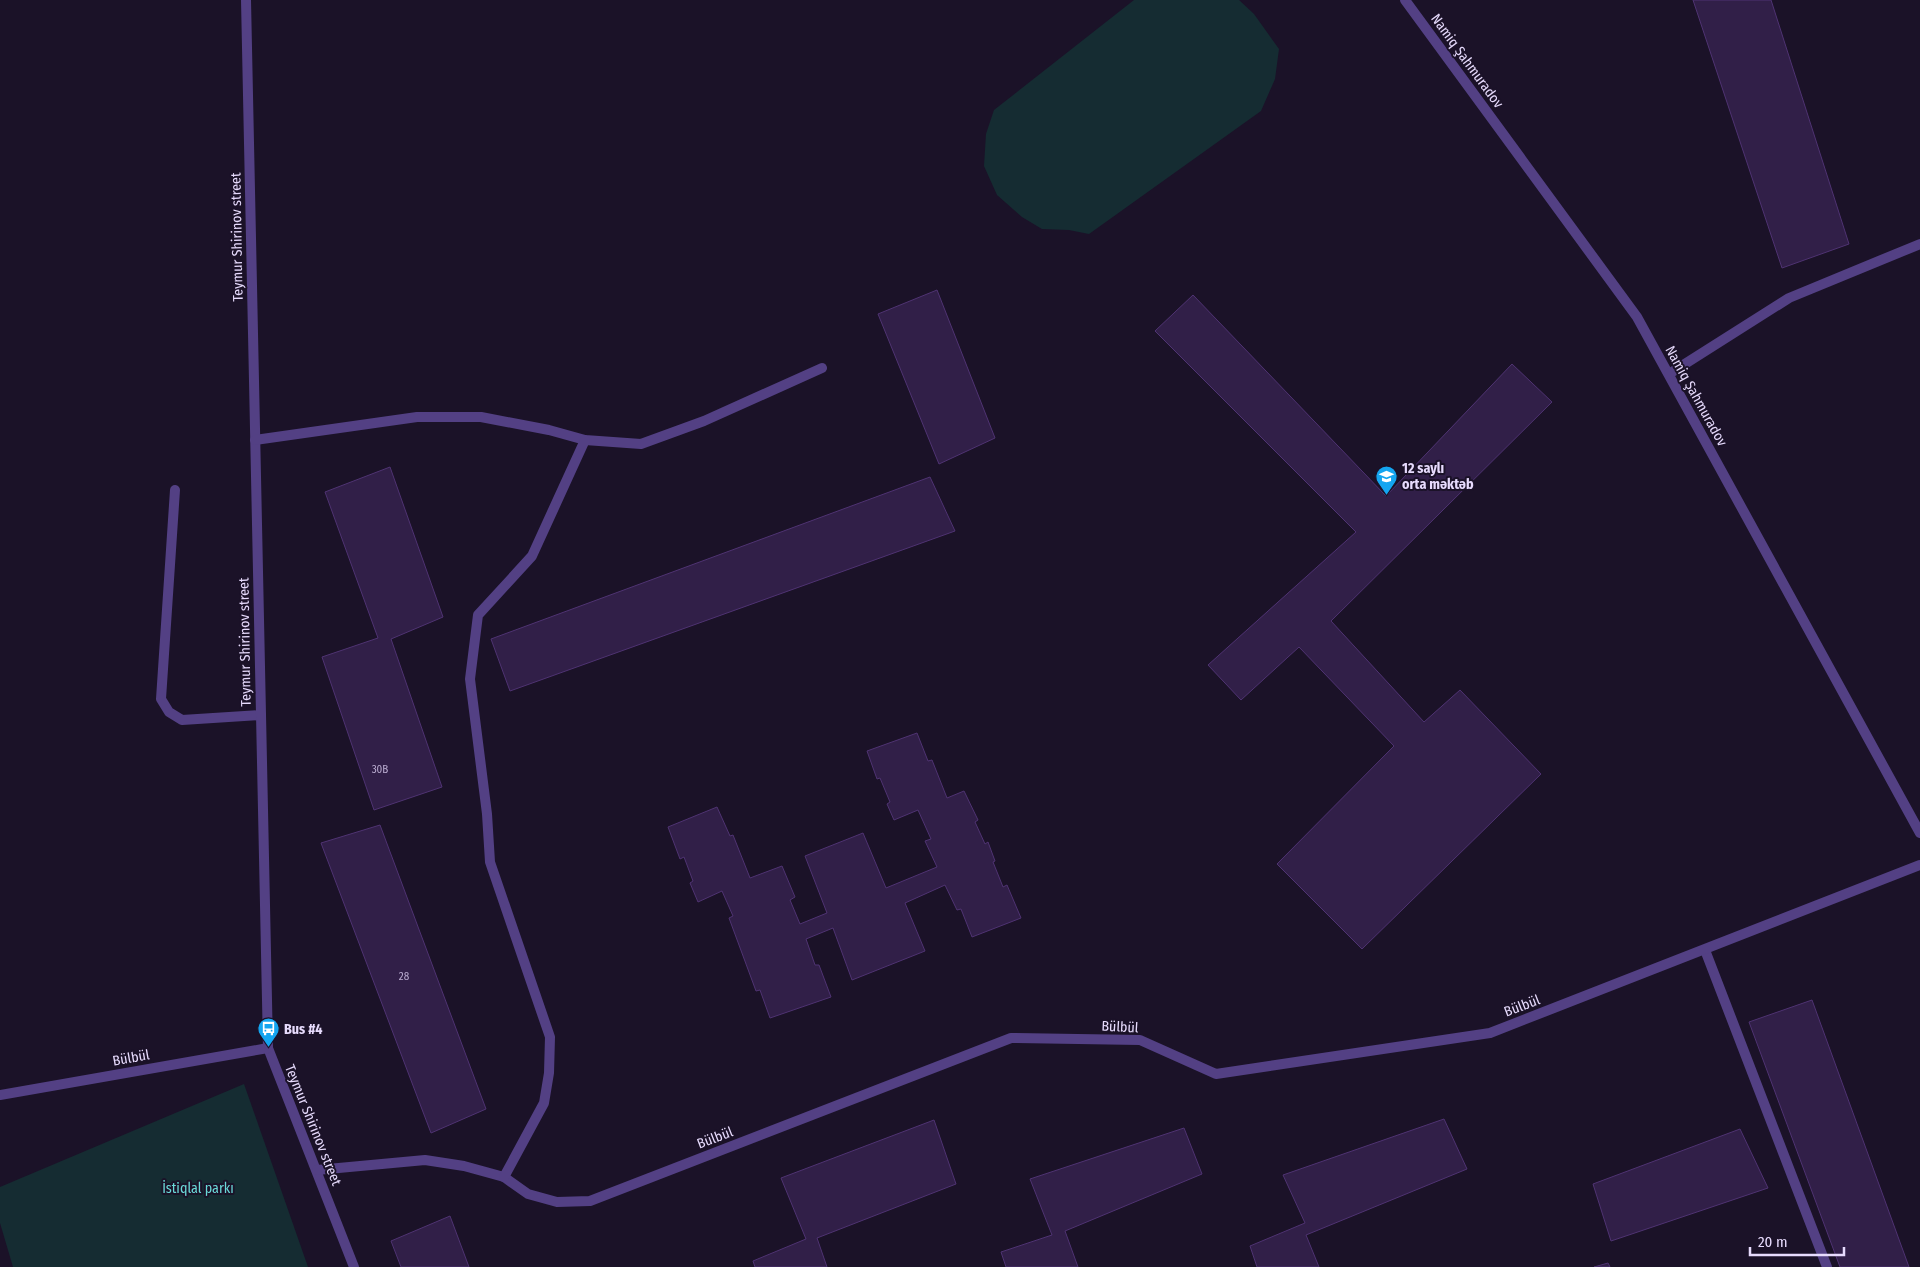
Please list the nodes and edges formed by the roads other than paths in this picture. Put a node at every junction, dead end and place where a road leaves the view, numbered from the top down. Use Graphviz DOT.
graph roads {
  1 [pos="246,0"];
  2 [pos="1405,0"];
  3 [pos="1920,244"];
  4 [pos="822,368"];
  5 [pos="1668,374"];
  6 [pos="255,440"];
  7 [pos="584,440"];
  8 [pos="175,490"];
  9 [pos="261,716"];
  10 [pos="1920,833"];
  11 [pos="1920,866"];
  12 [pos="1705,950"];
  13 [pos="268,1048"];
  14 [pos="0,1095"];
  15 [pos="316,1170"];
  16 [pos="504,1177"];
  17 [pos="354,1267"];
  18 [pos="1827,1267"];
  1 -- 6 [label="street, Teymur Shirinov street"];
  2 -- 5 [label="street, Namiq Şahmuradov"];
  3 -- 5 [label="street"];
  4 -- 7 [label="street"];
  5 -- 10 [label="street, Namiq Şahmuradov"];
  6 -- 7 [label="street"];
  6 -- 9 [label="street, Teymur Shirinov street"];
  7 -- 16 [label="street"];
  8 -- 9 [label="street"];
  9 -- 13 [label="street, Teymur Shirinov street"];
  11 -- 12 [label="street, Bülbül"];
  12 -- 16 [label="street, Bülbül"];
  12 -- 18 [label="street"];
  13 -- 14 [label="street, Bülbül"];
  13 -- 15 [label="street, Teymur Shirinov street"];
  15 -- 16 [label="street, Bülbül"];
  15 -- 17 [label="street, Teymur Shirinov street"];
}
